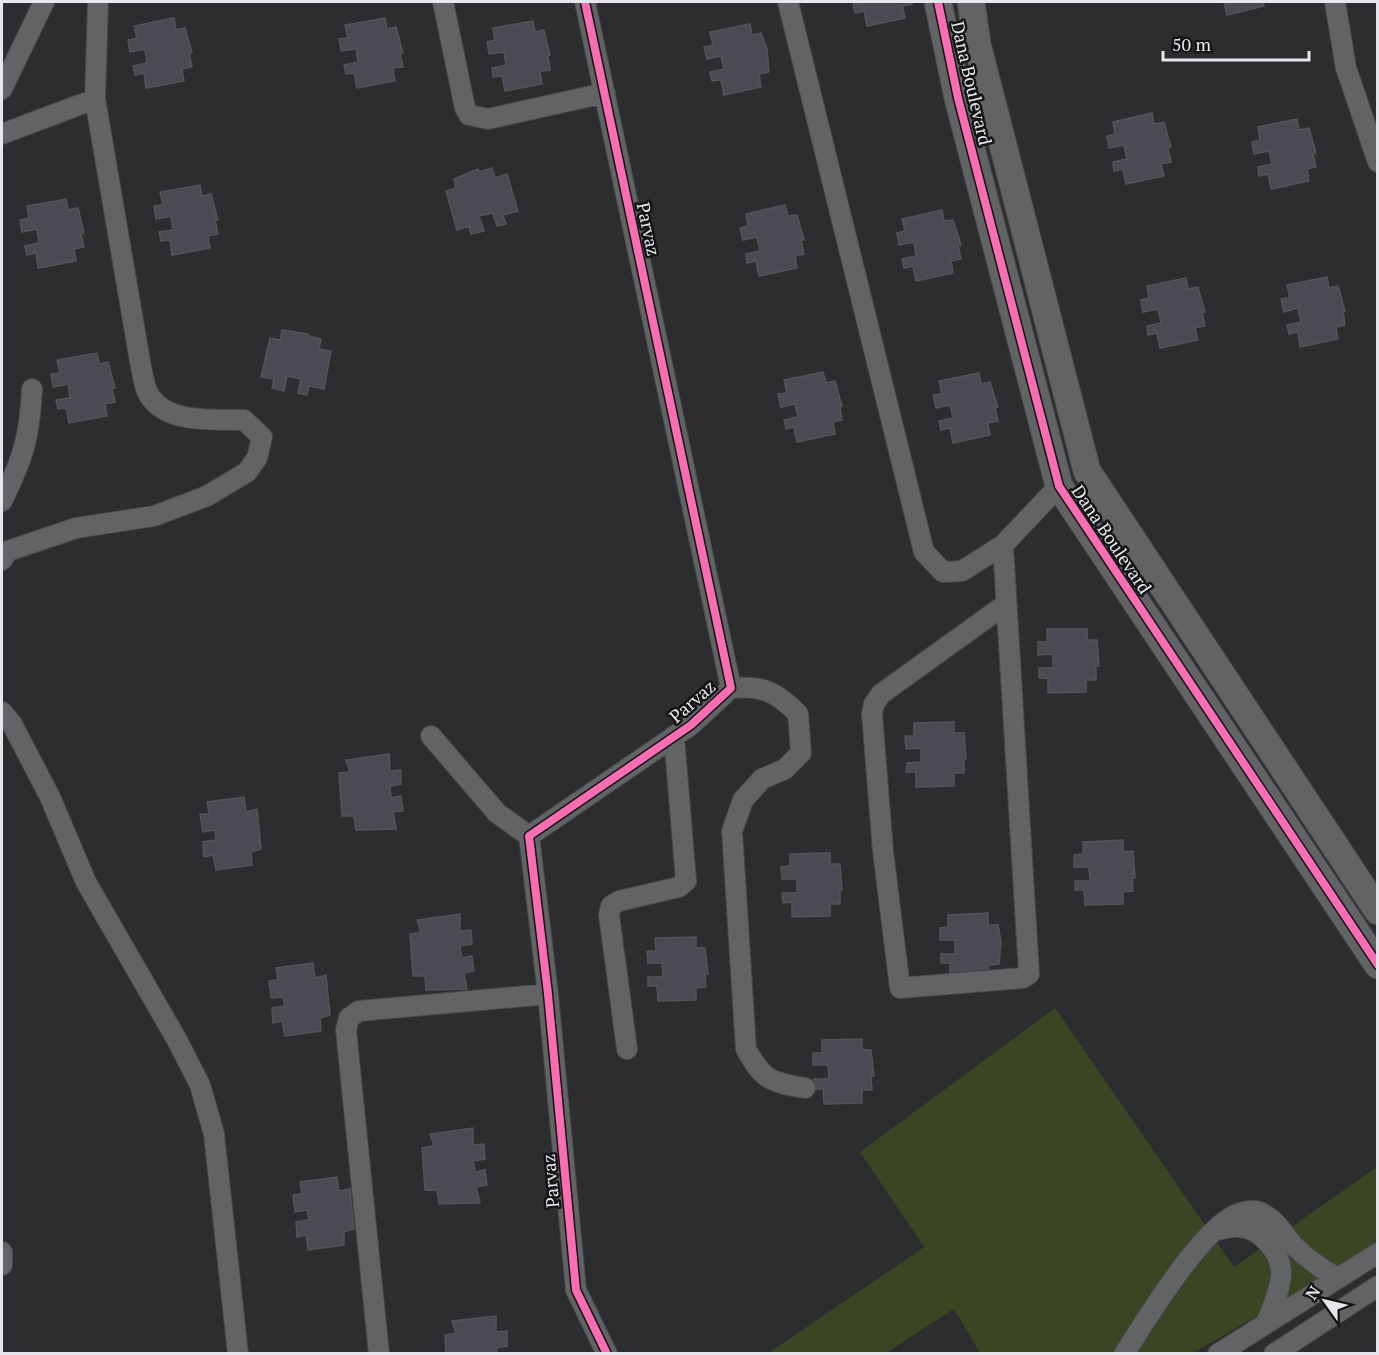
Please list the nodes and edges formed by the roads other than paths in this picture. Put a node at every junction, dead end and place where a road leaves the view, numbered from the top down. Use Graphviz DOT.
graph roads {
  1 [pos="44,2"];
  2 [pos="98,2"];
  3 [pos="443,2"];
  4 [pos="585,2"];
  5 [pos="788,2"];
  6 [pos="938,2"];
  7 [pos="971,2"];
  8 [pos="1335,2"];
  9 [pos="2,88"];
  10 [pos="605,93"];
  11 [pos="94,99"];
  12 [pos="2,134"];
  13 [pos="1377,162"];
  14 [pos="32,389"];
  15 [pos="1059,486"];
  16 [pos="2,501"];
  17 [pos="1003,545"];
  18 [pos="2,560"];
  19 [pos="1006,604"];
  20 [pos="731,688"];
  21 [pos="2,712"];
  22 [pos="431,736"];
  23 [pos="674,736"];
  24 [pos="529,836"];
  25 [pos="1377,911"];
  26 [pos="1377,965"];
  27 [pos="548,994"];
  28 [pos="627,1049"];
  29 [pos="805,1088"];
  30 [pos="1216,1230"];
  31 [pos="2,1252"];
  32 [pos="1377,1253"];
  33 [pos="2,1265"];
  34 [pos="1337,1277"];
  35 [pos="1377,1286"];
  36 [pos="1267,1321"];
  37 [pos="238,1353"];
  38 [pos="379,1353"];
  39 [pos="607,1353"];
  40 [pos="1125,1353"];
  41 [pos="1218,1353"];
  42 [pos="1275,1353"];
  1 -- 9 [label="street"];
  2 -- 11 [label="street"];
  3 -- 10 [label="street"];
  4 -- 10 [label="street, Parvaz"];
  5 -- 17 [label="street"];
  6 -- 15 [label="street, Dana Boulevard"];
  7 -- 25 [label="street, Dana Boulevard"];
  8 -- 13 [label="street"];
  10 -- 20 [label="street, Parvaz"];
  11 -- 12 [label="street"];
  11 -- 18 [label="street"];
  14 -- 16 [label="street"];
  15 -- 17 [label="street"];
  15 -- 26 [label="street, Dana Boulevard"];
  17 -- 19 [label="street"];
  19 -- 19 [label="street"];
  20 -- 23 [label="street, Parvaz"];
  20 -- 29 [label="street"];
  21 -- 37 [label="street"];
  22 -- 24 [label="street"];
  23 -- 24 [label="street, Parvaz"];
  23 -- 28 [label="street"];
  24 -- 27 [label="street, Parvaz"];
  27 -- 38 [label="street"];
  27 -- 39 [label="street, Parvaz"];
  30 -- 34 [label="street"];
  30 -- 36 [label="street"];
  30 -- 40 [label="street"];
  31 -- 33 [label="street"];
  32 -- 34 [label="street"];
  34 -- 36 [label="street"];
  35 -- 42 [label="street"];
  36 -- 41 [label="street"];
}
